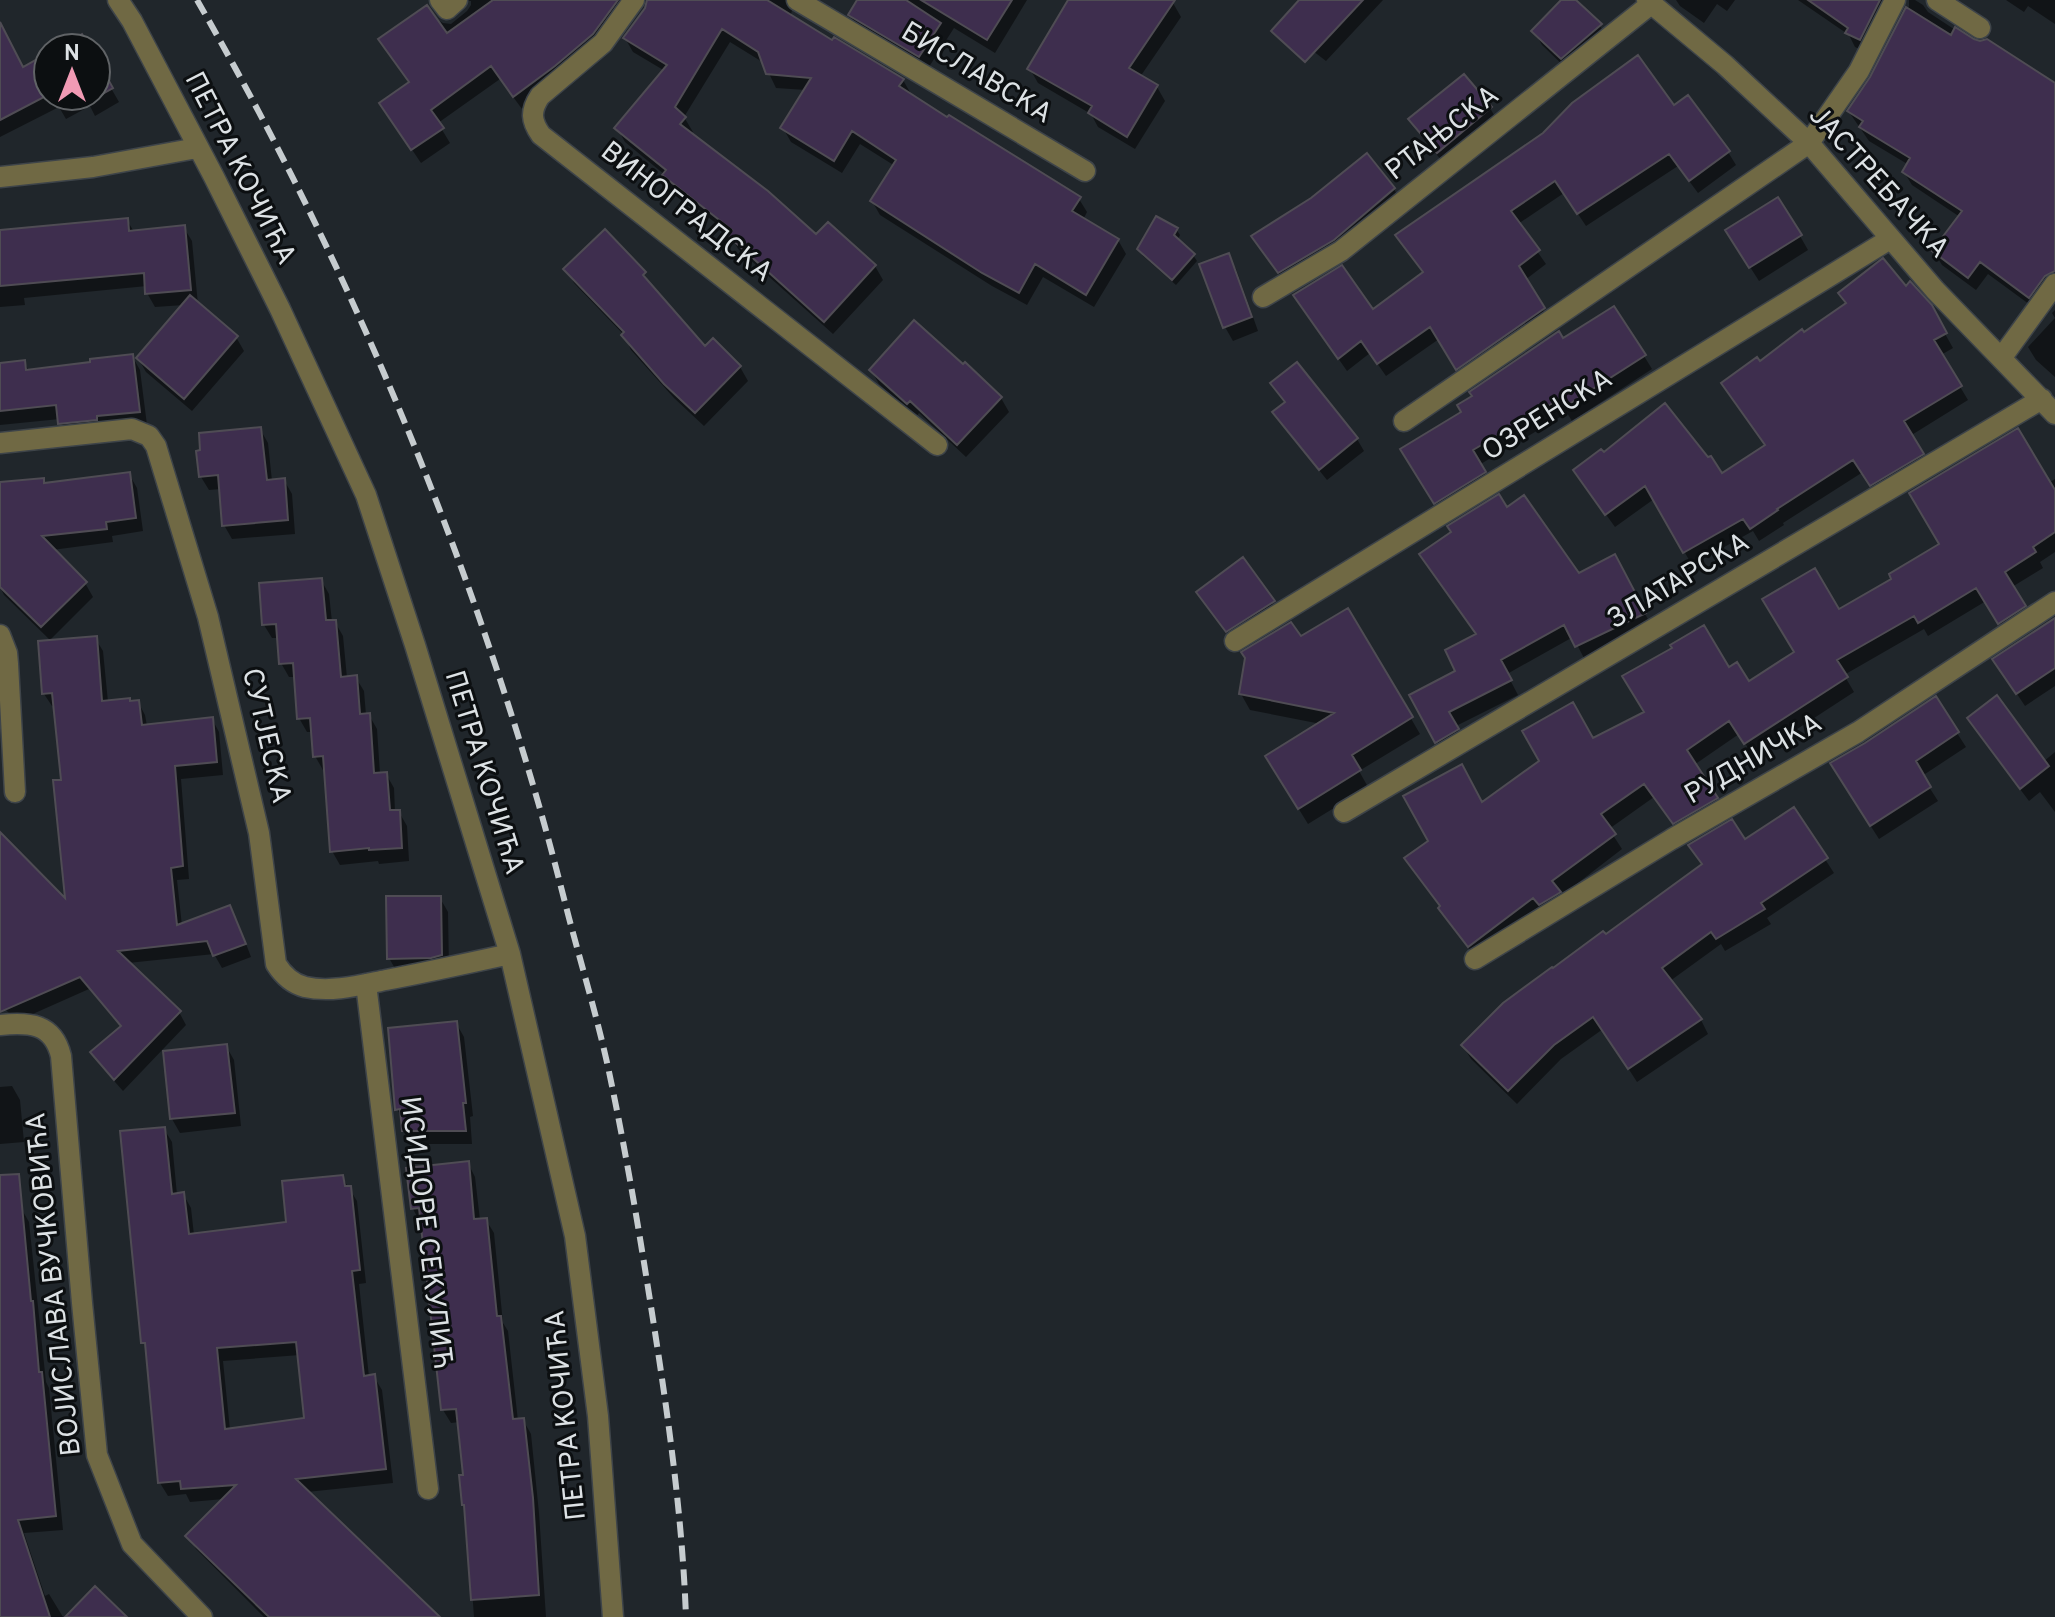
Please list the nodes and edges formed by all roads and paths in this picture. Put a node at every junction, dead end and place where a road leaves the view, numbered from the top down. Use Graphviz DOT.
graph roads {
  1 [pos="118,0"];
  2 [pos="634,0"];
  3 [pos="797,0"];
  4 [pos="1895,0"];
  5 [pos="1937,0"];
  6 [pos="1649,2"];
  7 [pos="1980,28"];
  8 [pos="1809,143"];
  9 [pos="197,148"];
  10 [pos="1085,171"];
  11 [pos="0,177"];
  12 [pos="1890,239"];
  13 [pos="2055,284"];
  14 [pos="1263,297"];
  15 [pos="2002,357"];
  16 [pos="2049,407"];
  17 [pos="1404,421"];
  18 [pos="0,443"];
  19 [pos="937,445"];
  20 [pos="2055,602"];
  21 [pos="0,635"];
  22 [pos="1235,641"];
  23 [pos="15,792"];
  24 [pos="1344,812"];
  25 [pos="510,954"];
  26 [pos="1475,959"];
  27 [pos="366,984"];
  28 [pos="0,1025"];
  29 [pos="428,1489"];
  30 [pos="202,1617"];
  31 [pos="613,1617"];
  1 -- 9 [label="street, ПЕТРА КОЧИЋА"];
  2 -- 19 [label="street, ВИНОГРАДСКА"];
  3 -- 10 [label="street, БИСЛАВСКА"];
  4 -- 8 [label="street"];
  5 -- 7 [label="street"];
  6 -- 8 [label="street, ЈАСТРЕБАЧКА"];
  6 -- 14 [label="street, РТАЊСКА"];
  8 -- 12 [label="street, ЈАСТРЕБАЧКА"];
  8 -- 17 [label="street"];
  9 -- 11 [label="street"];
  9 -- 25 [label="street, ПЕТРА КОЧИЋА"];
  12 -- 15 [label="street, ЈАСТРЕБАЧКА"];
  12 -- 22 [label="street, ОЗРЕНСКА"];
  13 -- 15 [label="street"];
  15 -- 16 [label="street, ЈАСТРЕБАЧКА"];
  16 -- 24 [label="street, ЗЛАТАРСКА"];
  18 -- 27 [label="street, СУТЈЕСКА"];
  20 -- 26 [label="street, РУДНИЧКА"];
  21 -- 23 [label="street"];
  25 -- 27 [label="street, СУТЈЕСКА"];
  25 -- 31 [label="street, ПЕТРА КОЧИЋА"];
  27 -- 29 [label="street, ИСИДОРЕ СЕКУЛИЋ"];
  28 -- 30 [label="street, ВОЈИСЛАВА ВУЧКОВИЋА"];
}
